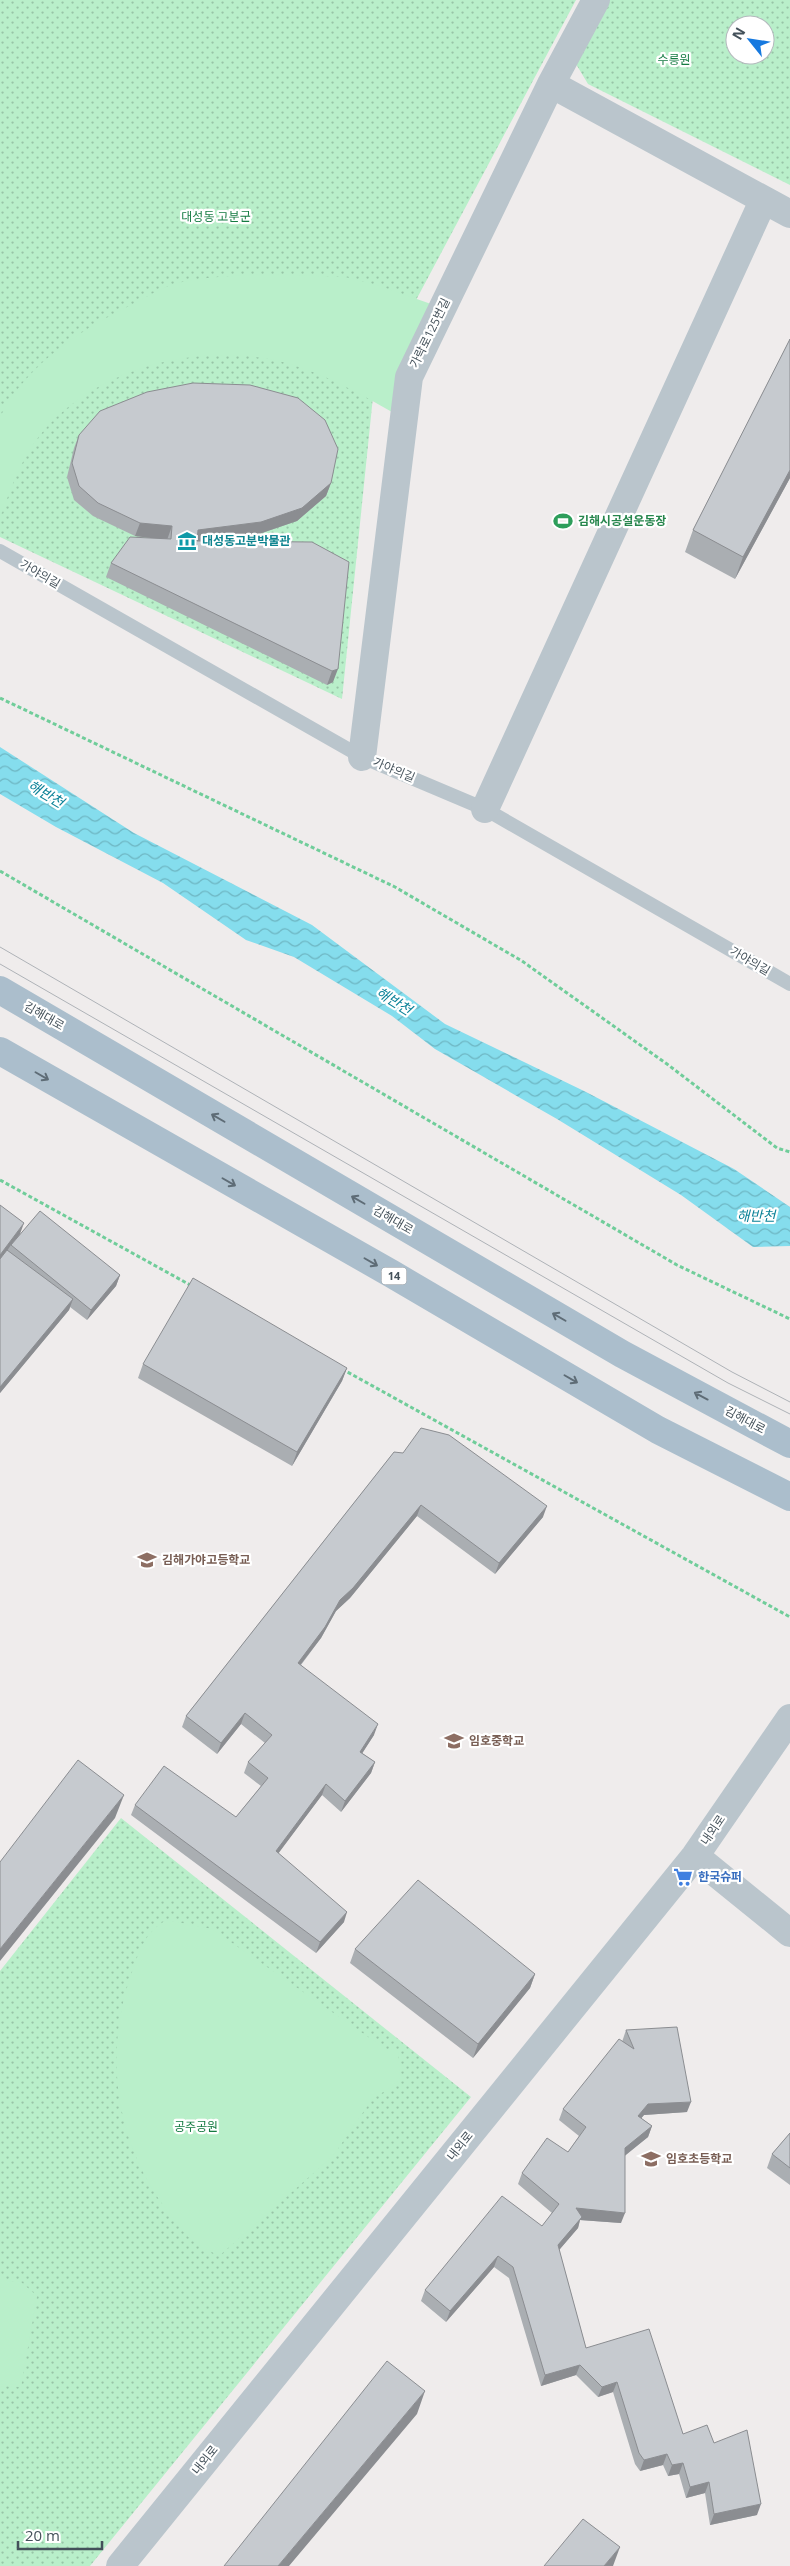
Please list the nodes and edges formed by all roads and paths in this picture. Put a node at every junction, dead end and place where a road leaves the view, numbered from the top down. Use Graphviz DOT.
graph roads {
  1 [pos="596,0"];
  2 [pos="551,84"];
  3 [pos="763,201"];
  4 [pos="790,214"];
  5 [pos="0,551"];
  6 [pos="0,698"];
  7 [pos="362,757"];
  8 [pos="485,809"];
  9 [pos="0,872"];
  10 [pos="790,984"];
  11 [pos="0,990"];
  12 [pos="0,1051"];
  13 [pos="790,1152"];
  14 [pos="0,1180"];
  15 [pos="200,1290"];
  16 [pos="790,1318"];
  17 [pos="339,1367"];
  18 [pos="790,1444"];
  19 [pos="790,1497"];
  20 [pos="790,1617"];
  21 [pos="790,1718"];
  22 [pos="695,1856"];
  23 [pos="790,1933"];
  24 [pos="120,2566"];
  1 -- 2 [label="street, 가락로125번길"];
  2 -- 3 [label="street"];
  2 -- 7 [label="street, 가락로125번길"];
  3 -- 4 [label="street"];
  3 -- 8 [label="street"];
  5 -- 7 [label="lane, 가야의길"];
  6 -- 13 [label="path"];
  7 -- 8 [label="lane, 가야의길"];
  8 -- 10 [label="lane, 가야의길"];
  9 -- 16 [label="path"];
  18 -- 11 [label="main road, 김해대로, one-way"];
  12 -- 19 [label="main road, 14, one-way"];
  14 -- 15 [label="path"];
  17 -- 20 [label="path"];
  21 -- 22 [label="street, 내외로"];
  22 -- 23 [label="street"];
  22 -- 24 [label="street, 내외로"];
}
